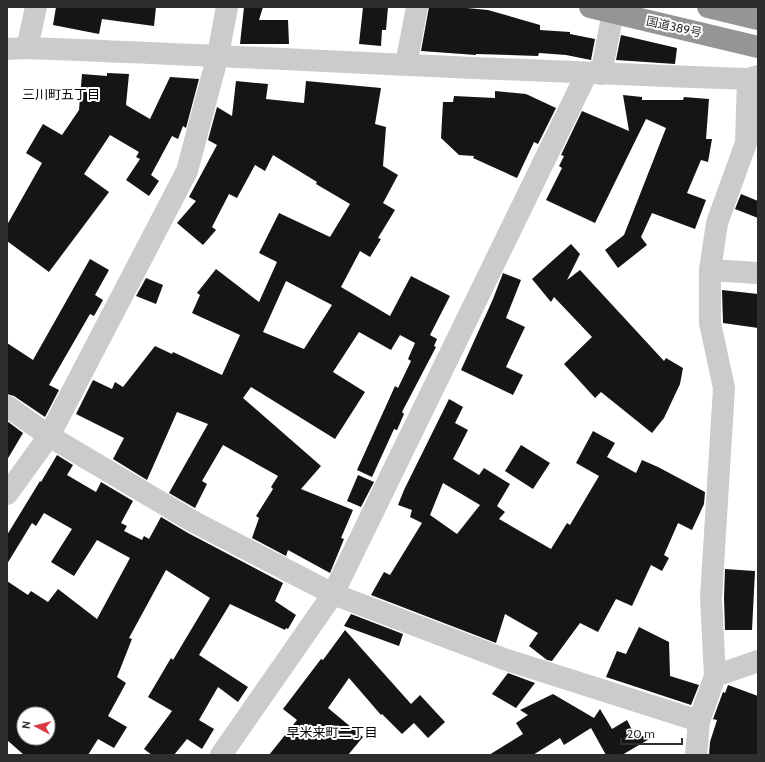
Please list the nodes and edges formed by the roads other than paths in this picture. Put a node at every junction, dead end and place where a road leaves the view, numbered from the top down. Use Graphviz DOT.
graph roads {
  1 [pos="36,7"];
  2 [pos="227,7"];
  3 [pos="417,7"];
  4 [pos="590,7"];
  5 [pos="708,7"];
  6 [pos="613,9"];
  7 [pos="758,19"];
  8 [pos="758,47"];
  9 [pos="17,48"];
  10 [pos="218,55"];
  11 [pos="406,64"];
  12 [pos="594,74"];
  13 [pos="753,77"];
  14 [pos="710,270"];
  15 [pos="758,272"];
  16 [pos="7,406"];
  17 [pos="50,436"];
  18 [pos="7,494"];
  19 [pos="333,594"];
  20 [pos="758,661"];
  21 [pos="715,676"];
  22 [pos="699,721"];
  23 [pos="220,755"];
  24 [pos="696,755"];
  1 -- 9 [label="street"];
  2 -- 10 [label="street"];
  3 -- 11 [label="street"];
  4 -- 6 [label="highway, 国道389号"];
  5 -- 7 [label="highway"];
  6 -- 8 [label="highway, 国道389号"];
  6 -- 12 [label="street"];
  9 -- 10 [label="street"];
  10 -- 11 [label="street"];
  10 -- 17 [label="street"];
  11 -- 12 [label="street"];
  12 -- 13 [label="street"];
  12 -- 19 [label="street"];
  13 -- 14 [label="street"];
  14 -- 15 [label="street"];
  14 -- 21 [label="street"];
  16 -- 17 [label="street"];
  17 -- 18 [label="street"];
  17 -- 19 [label="street"];
  19 -- 22 [label="street"];
  19 -- 23 [label="street"];
  20 -- 21 [label="street"];
  21 -- 22 [label="street"];
  22 -- 24 [label="street"];
}
